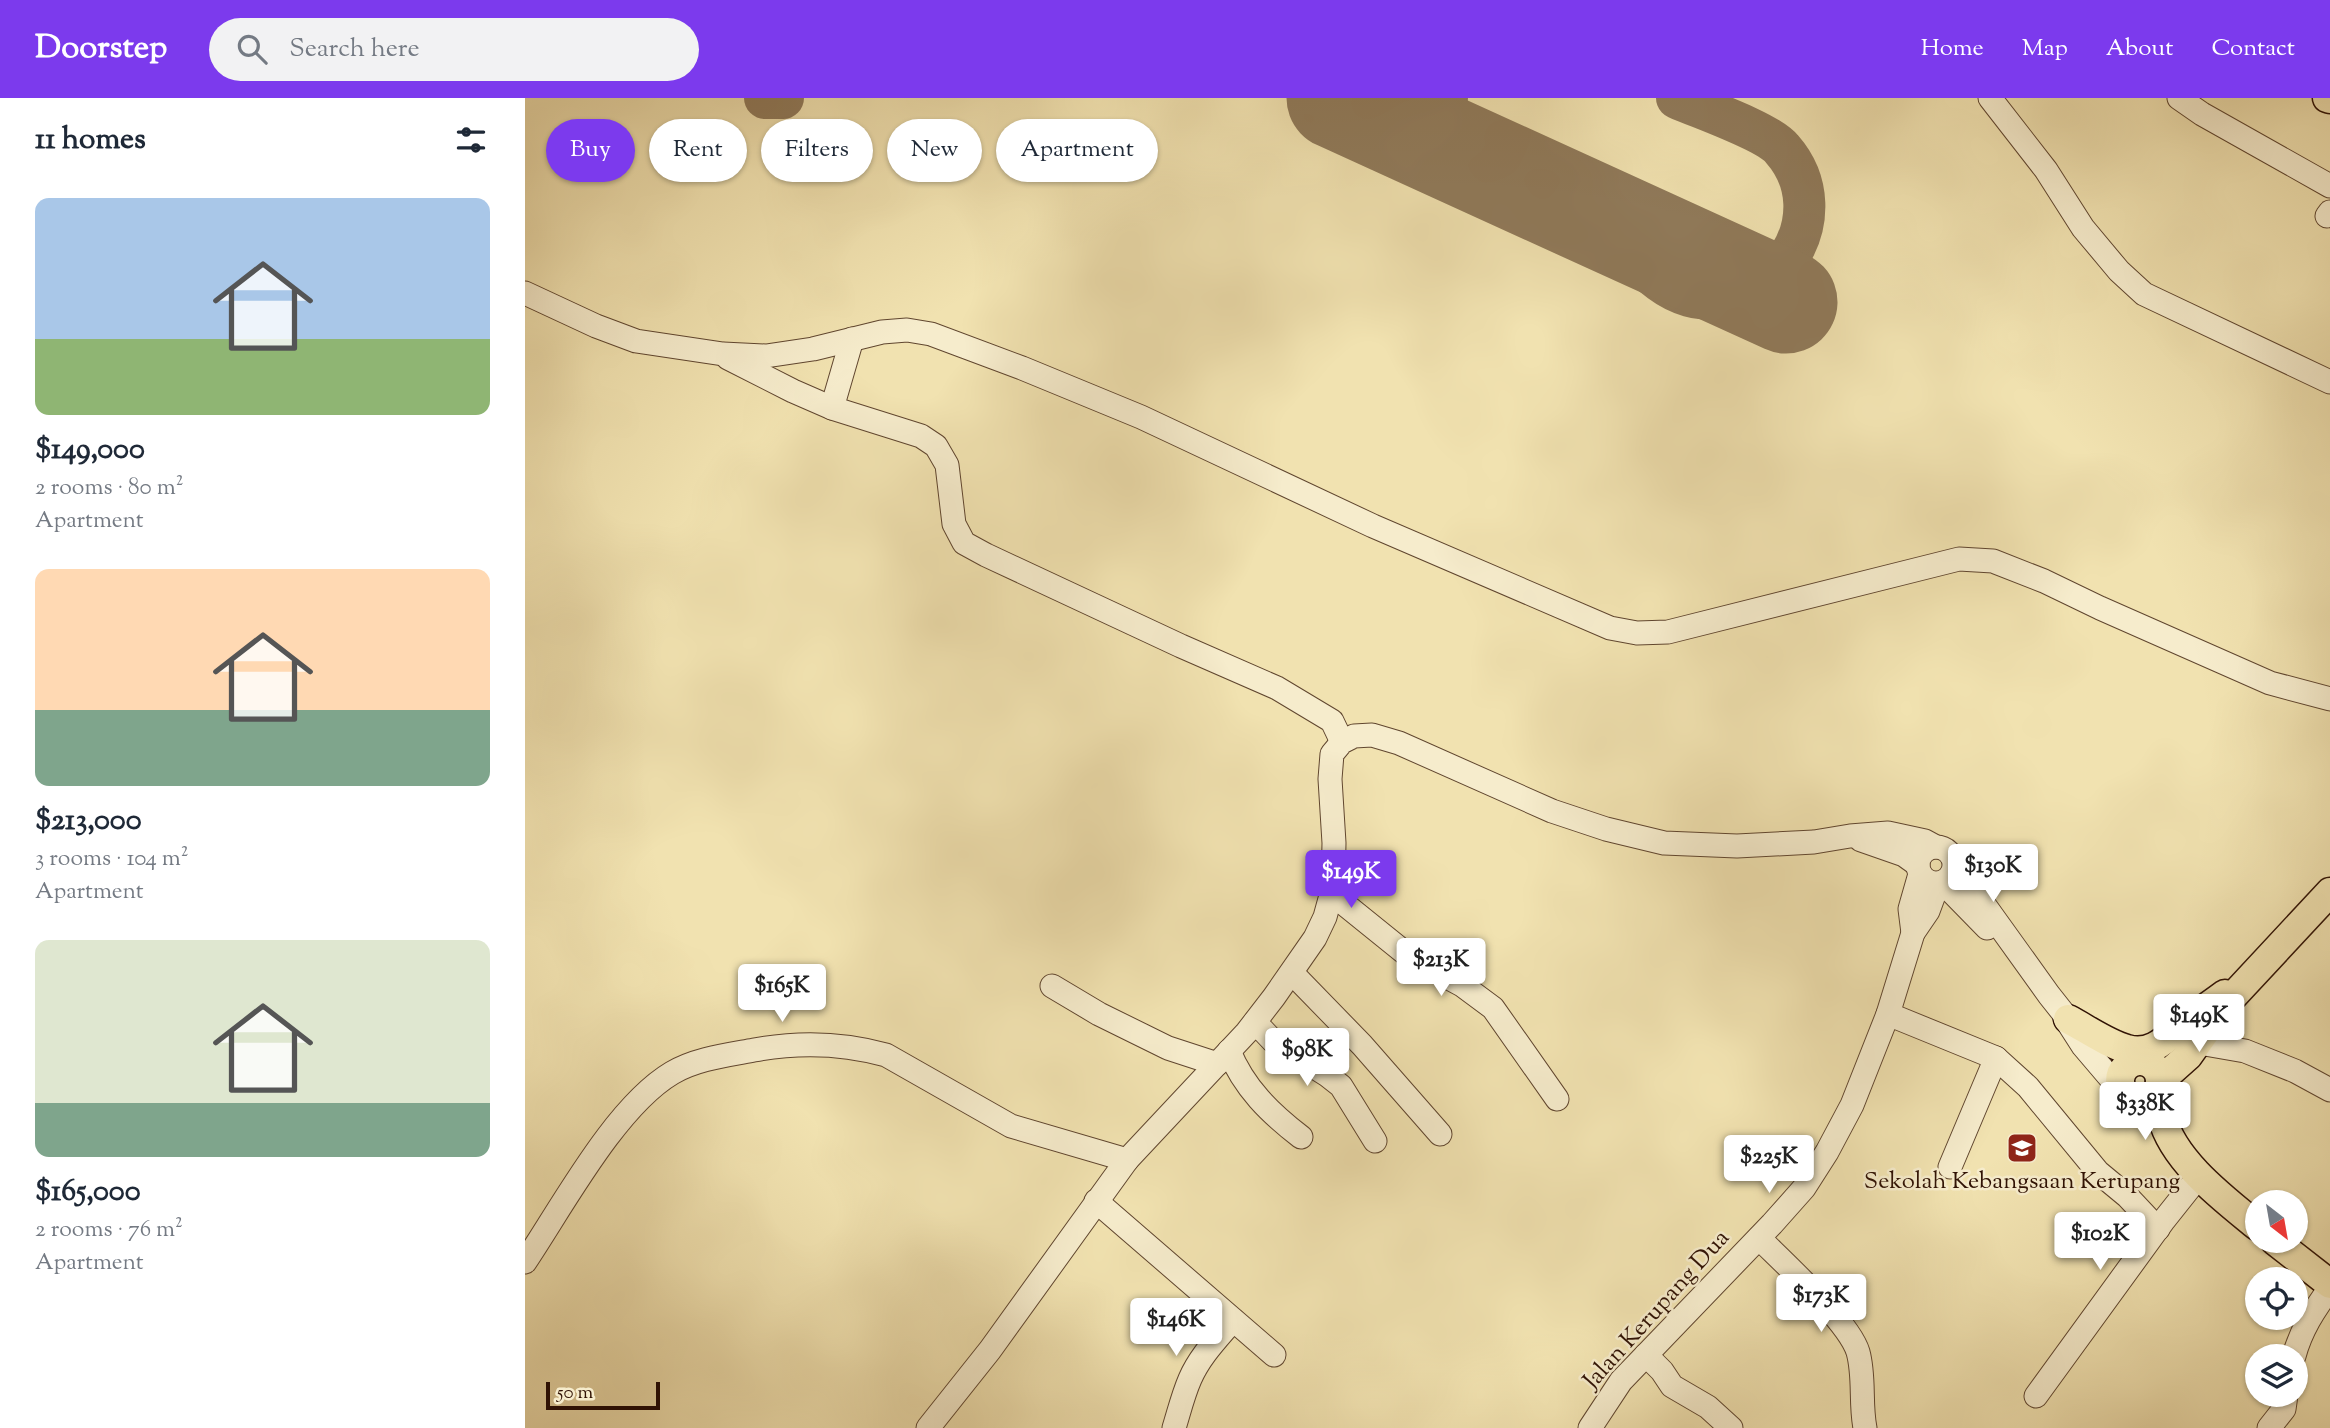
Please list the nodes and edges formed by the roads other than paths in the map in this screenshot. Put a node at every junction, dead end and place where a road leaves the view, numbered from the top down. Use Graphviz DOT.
graph roads {
  1 [pos="1990,98"];
  2 [pos="2179,98"];
  3 [pos="2330,186"];
  4 [pos="525,293"];
  5 [pos="852,339"];
  6 [pos="719,354"];
  7 [pos="2330,382"];
  8 [pos="832,408"];
  9 [pos="2330,699"];
  10 [pos="1342,742"];
  11 [pos="1850,836"];
  12 [pos="1935,874"];
  13 [pos="2330,892"];
  14 [pos="1332,894"];
  15 [pos="1292,973"];
  16 [pos="2256,973"];
  17 [pos="1052,986"];
  18 [pos="2223,1007"];
  19 [pos="1888,1014"];
  20 [pos="2064,1014"];
  21 [pos="1255,1022"];
  22 [pos="2194,1050"];
  23 [pos="1223,1058"];
  24 [pos="1996,1058"];
  25 [pos="2150,1074"];
  26 [pos="2330,1090"];
  27 [pos="2125,1095"];
  28 [pos="1557,1099"];
  29 [pos="2162,1118"];
  30 [pos="1440,1134"];
  31 [pos="1301,1138"];
  32 [pos="1375,1141"];
  33 [pos="1126,1160"];
  34 [pos="1950,1167"];
  35 [pos="2196,1172"];
  36 [pos="1095,1201"];
  37 [pos="2245,1215"];
  38 [pos="2158,1229"];
  39 [pos="1759,1238"];
  40 [pos="2290,1253"];
  41 [pos="525,1262"];
  42 [pos="2330,1286"];
  43 [pos="1233,1320"];
  44 [pos="2297,1344"];
  45 [pos="1274,1355"];
  46 [pos="1646,1355"];
  47 [pos="2036,1396"];
  48 [pos="2284,1407"];
  49 [pos="928,1428"];
  50 [pos="1174,1428"];
  51 [pos="1590,1428"];
  52 [pos="1731,1428"];
  53 [pos="1865,1428"];
  54 [pos="2269,1428"];
  1 -- 7 [label="street"];
  2 -- 3 [label="street"];
  4 -- 6 [label="street"];
  5 -- 6 [label="street"];
  5 -- 8 [label="street"];
  5 -- 9 [label="street"];
  6 -- 8 [label="street"];
  8 -- 10 [label="street"];
  10 -- 11 [label="street"];
  10 -- 14 [label="street"];
  11 -- 12 [label="street"];
  11 -- 12 [label="street"];
  12 -- 19 [label="street, Jalan Kerupang Dua"];
  12 -- 20 [label="street"];
  13 -- 16 [label="main road"];
  14 -- 15 [label="street"];
  14 -- 28 [label="street"];
  15 -- 21 [label="street"];
  15 -- 30 [label="street"];
  16 -- 18 [label="main road"];
  16 -- 20 [label="main road"];
  17 -- 23 [label="street"];
  18 -- 22 [label="main road"];
  18 -- 25 [label="main road"];
  19 -- 24 [label="street"];
  19 -- 39 [label="street, Jalan Kerupang Dua"];
  20 -- 25 [label="street"];
  20 -- 27 [label="street"];
  21 -- 23 [label="street"];
  21 -- 32 [label="street"];
  22 -- 25 [label="main road"];
  22 -- 26 [label="street"];
  22 -- 29 [label="main road"];
  23 -- 31 [label="street"];
  23 -- 33 [label="street"];
  24 -- 34 [label="street"];
  24 -- 38 [label="street"];
  25 -- 27 [label="main road"];
  25 -- 29 [label="main road"];
  27 -- 35 [label="main road"];
  29 -- 35 [label="main road"];
  33 -- 36 [label="street"];
  33 -- 41 [label="street"];
  35 -- 37 [label="main road"];
  35 -- 38 [label="street"];
  36 -- 43 [label="street"];
  36 -- 49 [label="street"];
  38 -- 47 [label="street"];
  39 -- 46 [label="street, Jalan Kerupang Dua"];
  39 -- 53 [label="street"];
  40 -- 42 [label="main road"];
  42 -- 44 [label="street"];
  43 -- 45 [label="street"];
  43 -- 50 [label="street"];
  46 -- 51 [label="street, Jalan Kerupang Dua"];
  46 -- 52 [label="street"];
  48 -- 54 [label="street"];
}
